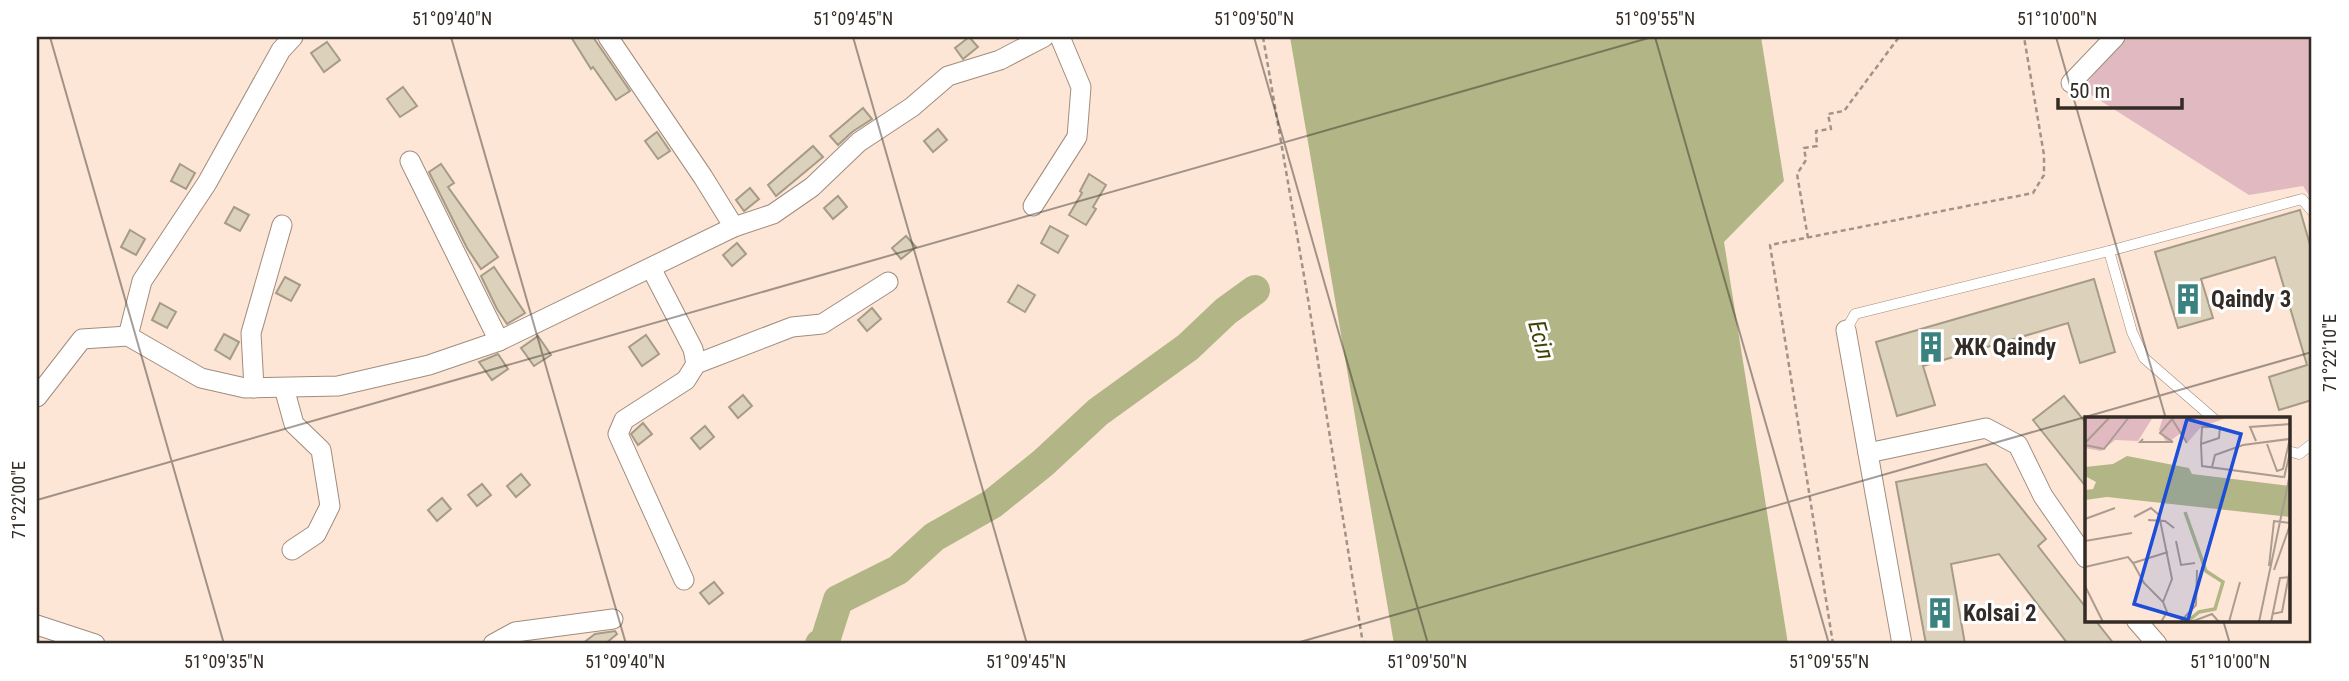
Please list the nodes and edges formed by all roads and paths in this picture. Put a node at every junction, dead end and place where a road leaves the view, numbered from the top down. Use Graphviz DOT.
graph roads {
  1 [pos="293,37"];
  2 [pos="608,37"];
  3 [pos="1044,37"];
  4 [pos="1060,37"];
  5 [pos="1263,37"];
  6 [pos="1899,37"];
  7 [pos="2024,37"];
  8 [pos="2115,37"];
  9 [pos="2071,83"];
  10 [pos="410,161"];
  11 [pos="1033,206"];
  12 [pos="2312,211"];
  13 [pos="282,225"];
  14 [pos="734,227"];
  15 [pos="1808,238"];
  16 [pos="2109,251"];
  17 [pos="651,268"];
  18 [pos="888,282"];
  19 [pos="1846,330"];
  20 [pos="128,336"];
  21 [pos="499,341"];
  22 [pos="696,364"];
  23 [pos="284,387"];
  24 [pos="254,388"];
  25 [pos="37,397"];
  26 [pos="2213,417"];
  27 [pos="2312,444"];
  28 [pos="2290,452"];
  29 [pos="1868,453"];
  30 [pos="292,551"];
  31 [pos="2085,555"];
  32 [pos="684,580"];
  33 [pos="613,620"];
  34 [pos="2138,622"];
  35 [pos="37,625"];
  36 [pos="95,644"];
  37 [pos="493,644"];
  38 [pos="1363,644"];
  39 [pos="1833,644"];
  40 [pos="1902,644"];
  41 [pos="2157,644"];
  1 -- 20 [label="street"];
  2 -- 14 [label="street"];
  3 -- 14 [label="street"];
  4 -- 11 [label="street"];
  5 -- 38 [label="path"];
  6 -- 15 [label="path"];
  7 -- 15 [label="path"];
  8 -- 9 [label="street"];
  10 -- 21 [label="street"];
  12 -- 16 [label="lane"];
  13 -- 24 [label="street"];
  14 -- 17 [label="street"];
  15 -- 39 [label="path"];
  16 -- 19 [label="lane"];
  16 -- 26 [label="lane"];
  17 -- 21 [label="street"];
  17 -- 22 [label="street"];
  18 -- 22 [label="street"];
  19 -- 29 [label="street"];
  20 -- 24 [label="street"];
  20 -- 25 [label="street"];
  21 -- 23 [label="street"];
  22 -- 32 [label="street"];
  23 -- 24 [label="street"];
  23 -- 30 [label="street"];
  27 -- 28 [label="lane"];
  29 -- 31 [label="street"];
  29 -- 40 [label="street"];
  33 -- 37 [label="street"];
  34 -- 41 [label="street"];
  35 -- 36 [label="street"];
}
